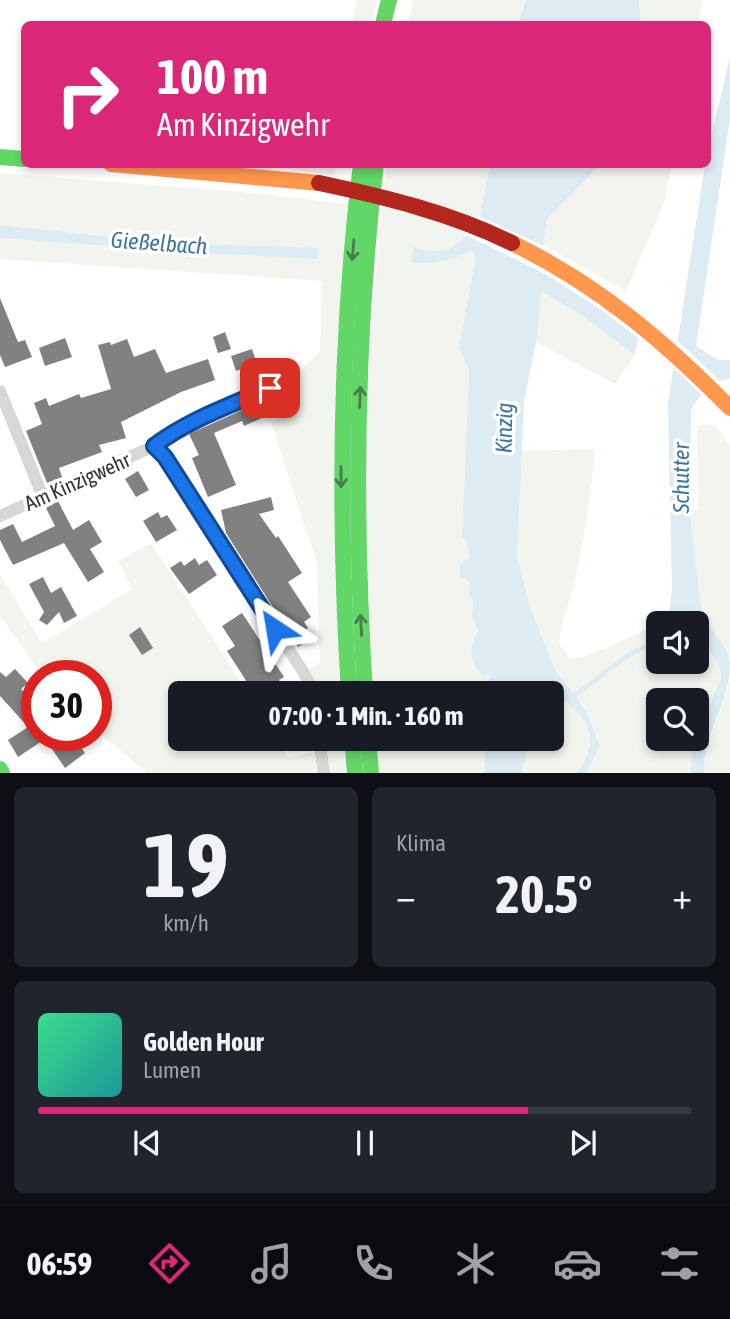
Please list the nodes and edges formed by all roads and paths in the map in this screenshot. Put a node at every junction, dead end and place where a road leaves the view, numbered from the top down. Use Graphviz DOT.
graph roads {
  1 [pos="389,0"];
  2 [pos="403,0"];
  3 [pos="384,21"];
  4 [pos="399,21"];
  5 [pos="0,157"];
  6 [pos="21,159"];
  7 [pos="155,168"];
  8 [pos="361,168"];
  9 [pos="376,168"];
  10 [pos="270,388"];
  11 [pos="0,391"];
  12 [pos="730,408"];
  13 [pos="154,446"];
  14 [pos="43,497"];
  15 [pos="0,516"];
  16 [pos="308,681"];
  17 [pos="348,681"];
  18 [pos="364,681"];
  19 [pos="321,751"];
  20 [pos="353,751"];
  21 [pos="369,751"];
  22 [pos="324,773"];
  23 [pos="355,773"];
  24 [pos="371,773"];
  1 -- 3 [label="main road"];
  2 -- 4 [label="main road"];
  5 -- 6 [label="main road"];
  7 -- 12 [label="main road, bridge"];
  8 -- 17 [label="main road, one-way"];
  18 -- 9 [label="main road, one-way"];
  10 -- 13 [label="street, Am Kinzigwehr"];
  11 -- 14 [label="street"];
  13 -- 14 [label="street, Am Kinzigwehr"];
  13 -- 16 [label="street, Am Kinzigwehr"];
  14 -- 15 [label="street, Am Kinzigwehr"];
  19 -- 22 [label="street"];
  20 -- 23 [label="main road"];
  21 -- 24 [label="main road"];
}
